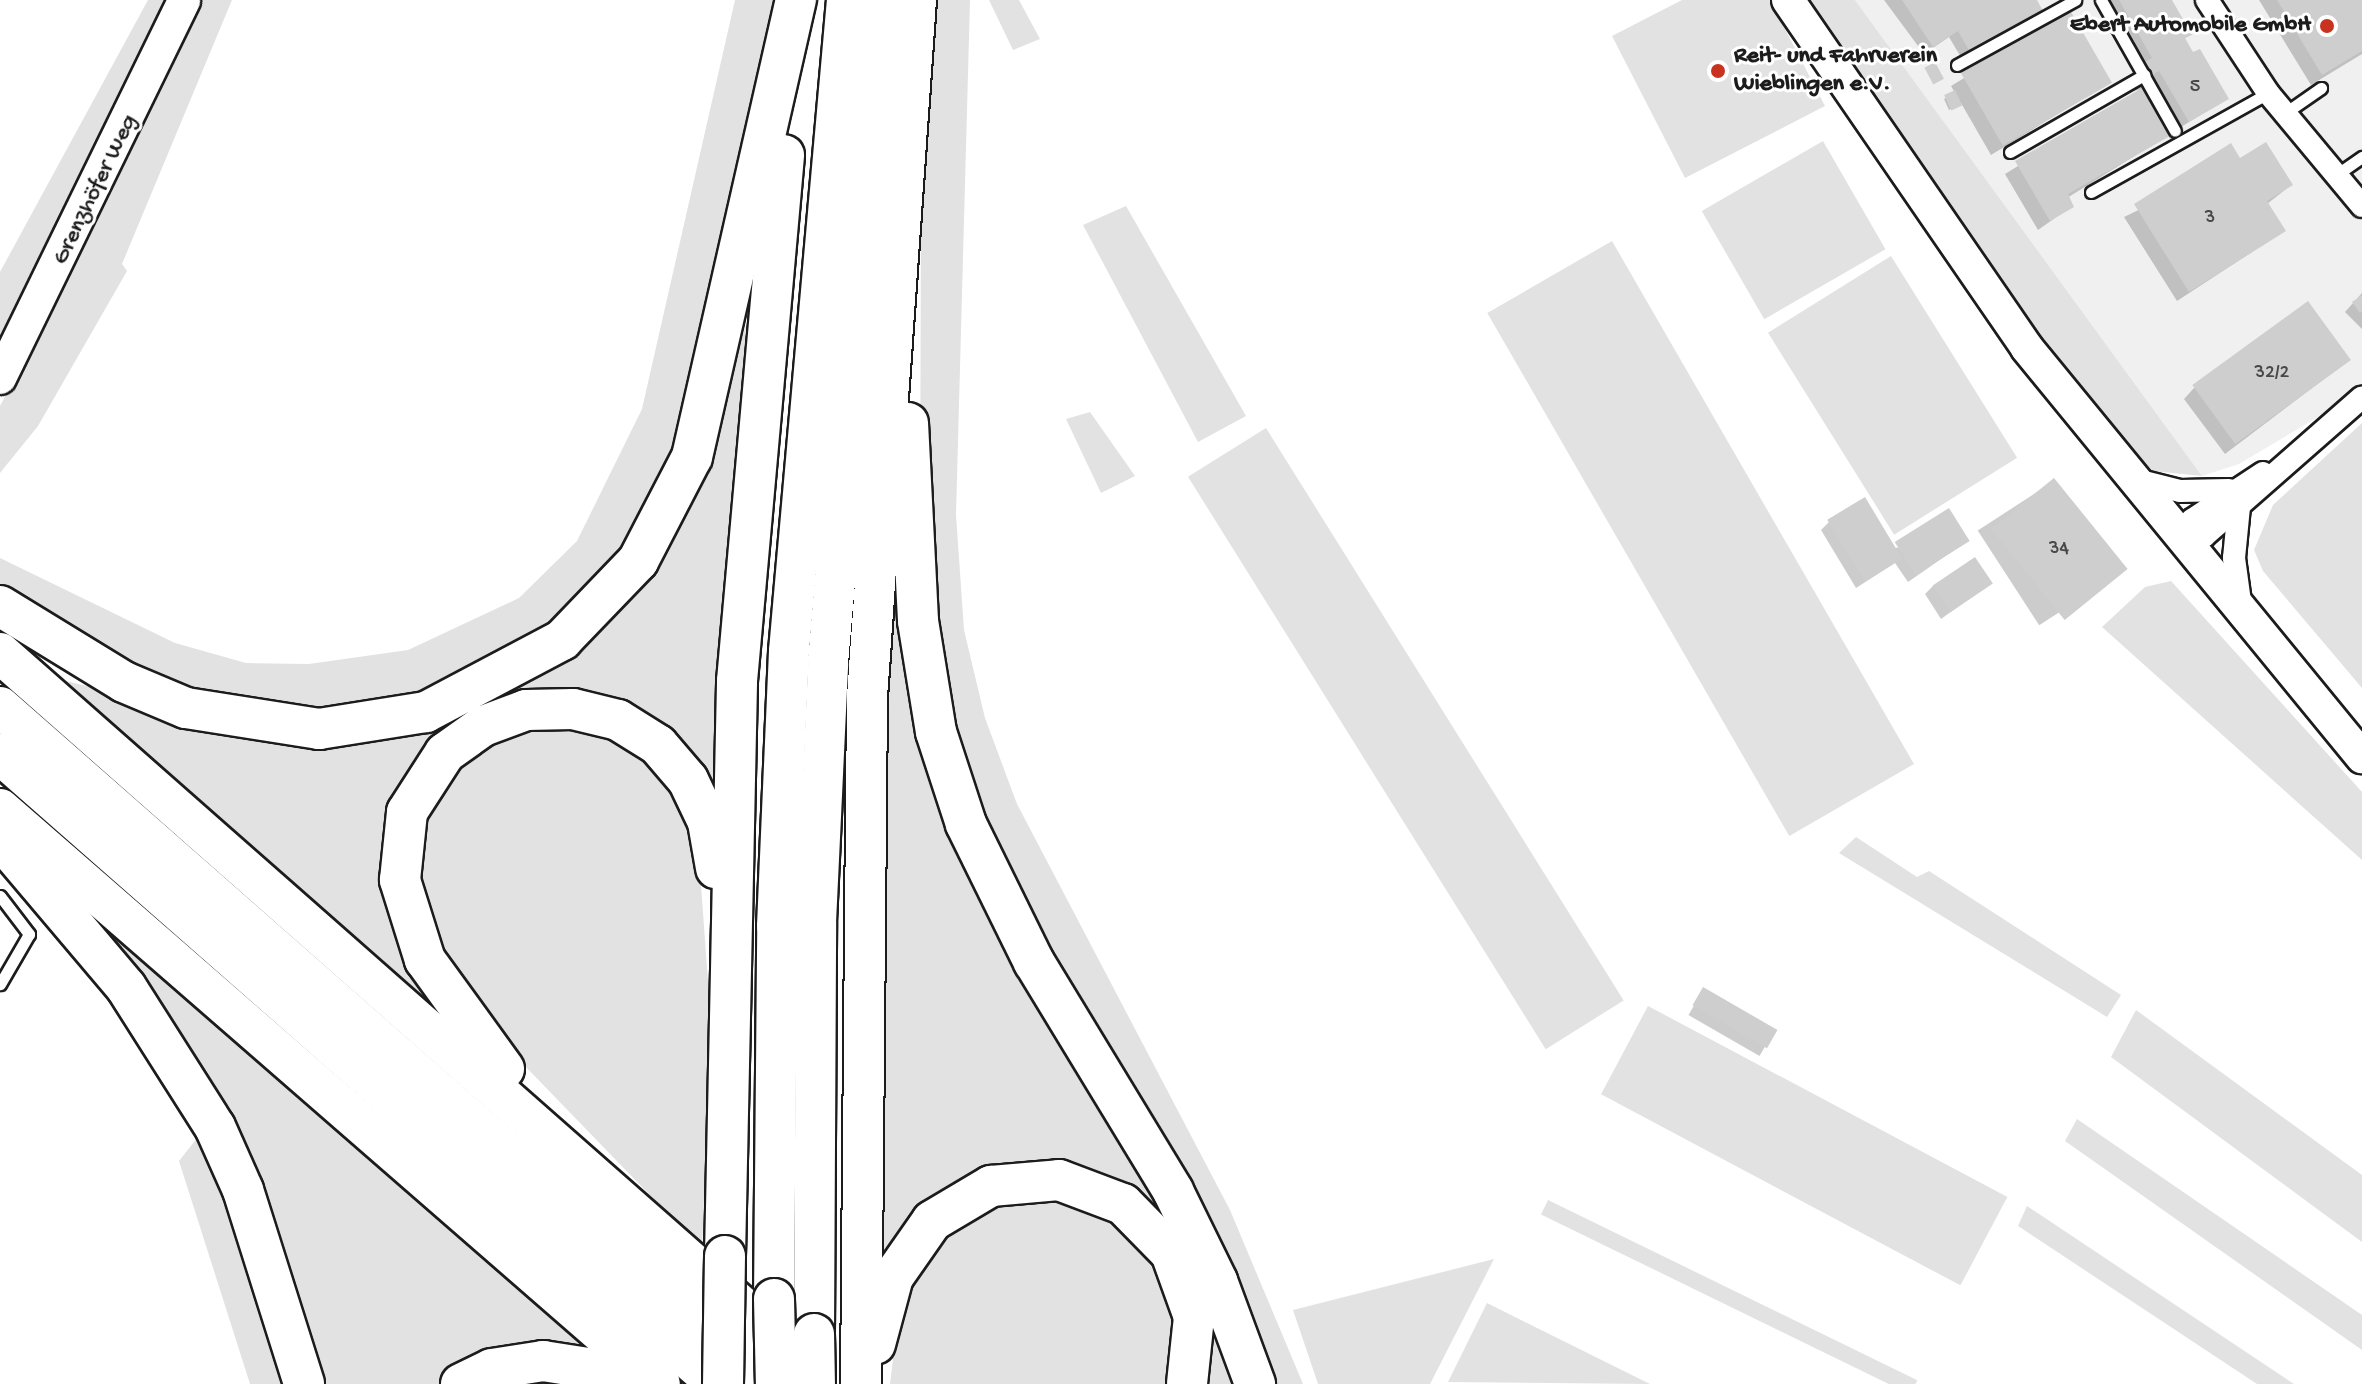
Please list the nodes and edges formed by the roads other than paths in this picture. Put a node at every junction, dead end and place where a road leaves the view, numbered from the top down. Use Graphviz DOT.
graph roads {
  1 [pos="184,0"];
  2 [pos="799,0"];
  3 [pos="847,0"];
  4 [pos="885,0"];
  5 [pos="916,0"];
  6 [pos="1788,0"];
  7 [pos="2075,0"];
  8 [pos="2101,0"];
  9 [pos="2207,0"];
  10 [pos="1957,65"];
  11 [pos="2144,75"];
  12 [pos="2321,88"];
  13 [pos="2268,93"];
  14 [pos="2285,113"];
  15 [pos="2175,131"];
  16 [pos="2010,152"];
  17 [pos="2362,157"];
  18 [pos="2336,176"];
  19 [pos="2091,192"];
  20 [pos="906,199"];
  21 [pos="2362,206"];
  22 [pos="0,378"];
  23 [pos="2362,397"];
  24 [pos="2128,478"];
  25 [pos="2234,498"];
  26 [pos="2182,542"];
  27 [pos="0,606"];
  28 [pos="2242,614"];
  29 [pos="0,653"];
  30 [pos="0,707"];
  31 [pos="0,754"];
  32 [pos="2362,757"];
  33 [pos="0,809"];
  34 [pos="0,838"];
  35 [pos="0,896"];
  36 [pos="0,984"];
  37 [pos="729,994"];
  38 [pos="603,1184"];
  39 [pos="856,1381"];
  40 [pos="304,1384"];
  41 [pos="461,1384"];
  42 [pos="636,1384"];
  43 [pos="660,1384"];
  44 [pos="720,1384"];
  45 [pos="774,1384"];
  46 [pos="815,1384"];
  47 [pos="1187,1384"];
  48 [pos="1255,1384"];
  1 -- 22 [label="main road, Grenzhöfer Weg"];
  2 -- 27 [label="highway"];
  2 -- 37 [label="highway"];
  3 -- 45 [label="highway, bridge"];
  4 -- 46 [label="highway, bridge"];
  5 -- 20 [label="highway"];
  6 -- 24 [label="main road"];
  7 -- 10 [label="lane"];
  8 -- 11 [label="lane"];
  9 -- 13 [label="street"];
  11 -- 15 [label="lane"];
  11 -- 16 [label="lane"];
  12 -- 14 [label="lane"];
  13 -- 14 [label="street"];
  13 -- 19 [label="lane"];
  14 -- 18 [label="street"];
  17 -- 18 [label="lane"];
  18 -- 21 [label="street"];
  20 -- 39 [label="highway"];
  20 -- 48 [label="highway"];
  23 -- 25 [label="street"];
  24 -- 25 [label="street"];
  24 -- 26 [label="main road"];
  25 -- 26 [label="street"];
  25 -- 28 [label="street"];
  26 -- 28 [label="main road"];
  28 -- 32 [label="main road"];
  29 -- 38 [label="highway"];
  30 -- 45 [label="highway"];
  31 -- 44 [label="highway"];
  33 -- 43 [label="highway"];
  34 -- 40 [label="highway"];
  35 -- 36 [label="lane"];
  37 -- 38 [label="highway"];
  37 -- 44 [label="highway, bridge"];
  38 -- 39 [label="highway"];
  39 -- 47 [label="highway"];
  41 -- 42 [label="highway"];
}
